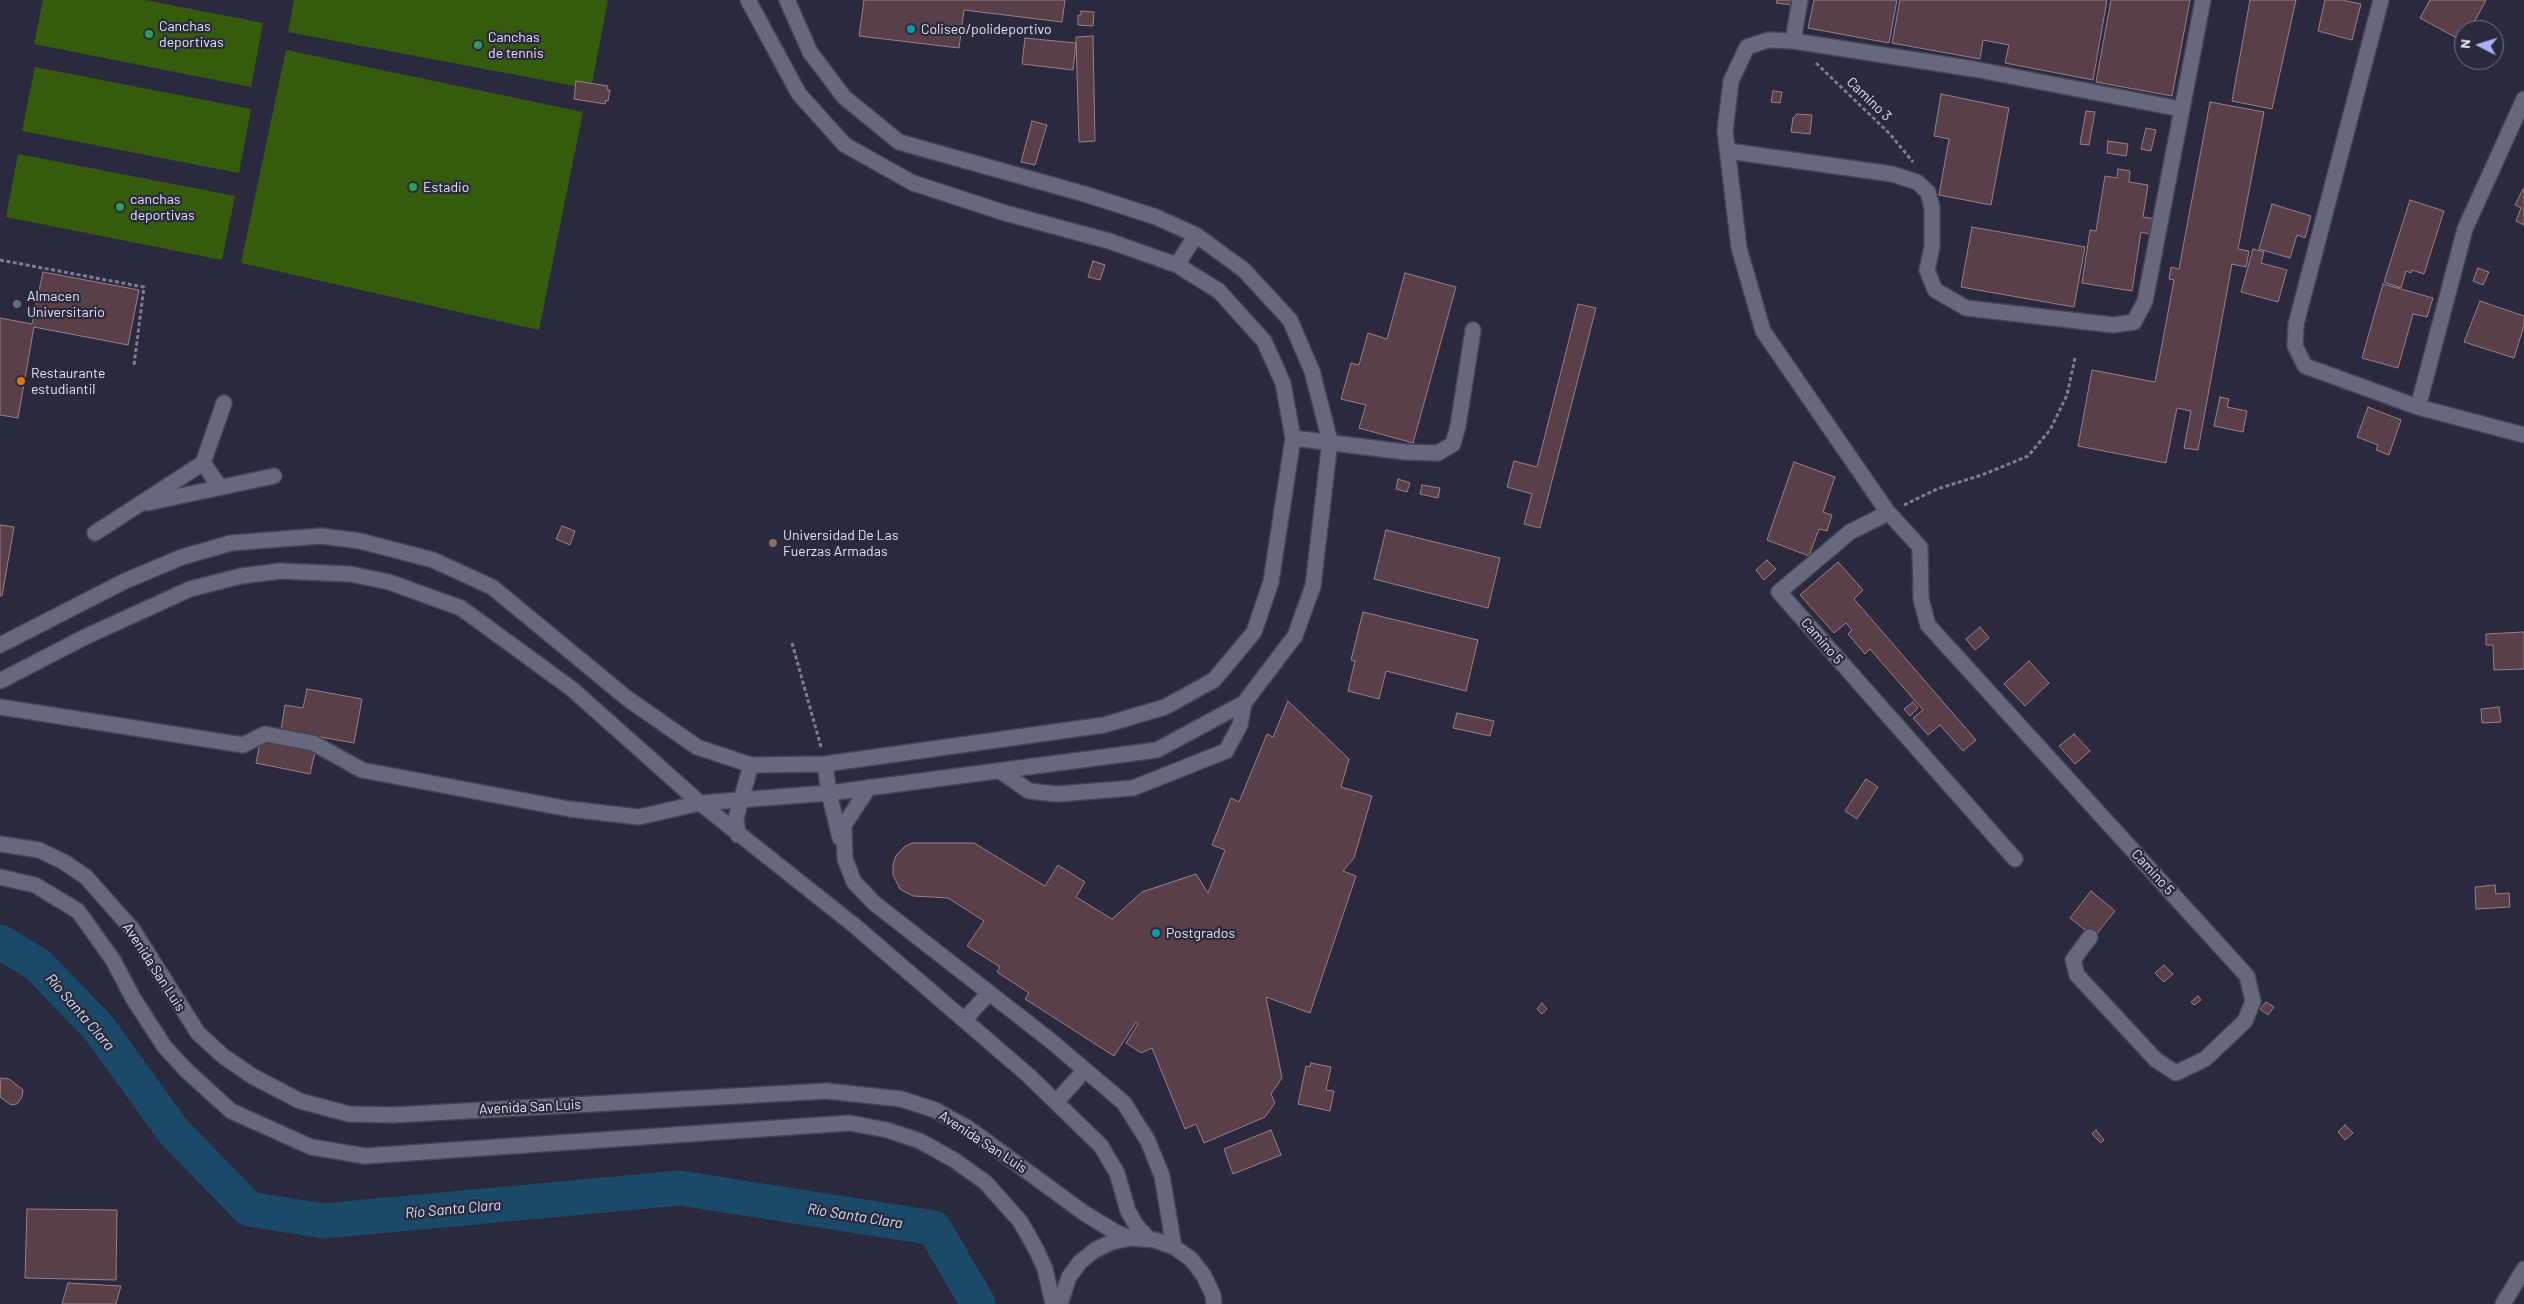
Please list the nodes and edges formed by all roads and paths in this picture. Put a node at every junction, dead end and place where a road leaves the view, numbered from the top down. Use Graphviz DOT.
graph roads {
  1 [pos="748,0"];
  2 [pos="787,0"];
  3 [pos="1800,0"];
  4 [pos="2203,0"];
  5 [pos="2388,0"];
  6 [pos="2380,7"];
  7 [pos="1793,41"];
  8 [pos="2524,99"];
  9 [pos="2180,109"];
  10 [pos="1728,151"];
  11 [pos="1917,182"];
  12 [pos="1196,235"];
  13 [pos="0,260"];
  14 [pos="1177,265"];
  15 [pos="1473,330"];
  16 [pos="2075,358"];
  17 [pos="134,365"];
  18 [pos="224,403"];
  19 [pos="2418,407"];
  20 [pos="2524,435"];
  21 [pos="1293,438"];
  22 [pos="1330,441"];
  23 [pos="203,463"];
  24 [pos="274,476"];
  25 [pos="220,488"];
  26 [pos="136,506"];
  27 [pos="1888,512"];
  28 [pos="95,532"];
  29 [pos="792,643"];
  30 [pos="0,645"];
  31 [pos="0,681"];
  32 [pos="1244,703"];
  33 [pos="0,707"];
  34 [pos="825,764"];
  35 [pos="751,765"];
  36 [pos="1000,771"];
  37 [pos="869,788"];
  38 [pos="829,793"];
  39 [pos="740,801"];
  40 [pos="700,803"];
  41 [pos="738,835"];
  42 [pos="0,844"];
  43 [pos="845,859"];
  44 [pos="2015,859"];
  45 [pos="0,876"];
  46 [pos="2090,937"];
  47 [pos="988,994"];
  48 [pos="964,1020"];
  49 [pos="1085,1070"];
  50 [pos="1056,1102"];
  51 [pos="1131,1238"];
  52 [pos="1148,1238"];
  53 [pos="1174,1247"];
  54 [pos="2524,1269"];
  55 [pos="1217,1301"];
  56 [pos="1054,1304"];
  57 [pos="1060,1304"];
  58 [pos="2503,1304"];
  1 -- 14 [label="street"];
  2 -- 12 [label="street"];
  3 -- 7 [label="street"];
  4 -- 9 [label="street"];
  5 -- 6 [label="street"];
  6 -- 19 [label="street"];
  7 -- 9 [label="street"];
  7 -- 10 [label="street"];
  7 -- 11 [label="path, Camino 3"];
  8 -- 19 [label="street"];
  9 -- 11 [label="street"];
  10 -- 11 [label="street"];
  10 -- 27 [label="street"];
  12 -- 14 [label="street"];
  12 -- 22 [label="street"];
  13 -- 17 [label="path"];
  14 -- 21 [label="street"];
  15 -- 22 [label="street"];
  16 -- 27 [label="path"];
  18 -- 23 [label="street"];
  19 -- 20 [label="street"];
  21 -- 22 [label="street"];
  21 -- 34 [label="street"];
  22 -- 32 [label="street"];
  23 -- 25 [label="street"];
  23 -- 26 [label="street"];
  24 -- 25 [label="street"];
  25 -- 26 [label="street"];
  26 -- 28 [label="street"];
  27 -- 44 [label="street, Camino 5"];
  27 -- 46 [label="street, Camino 5"];
  29 -- 34 [label="path"];
  30 -- 35 [label="street"];
  31 -- 40 [label="street"];
  32 -- 36 [label="street"];
  32 -- 36 [label="street"];
  33 -- 40 [label="street"];
  34 -- 35 [label="street"];
  34 -- 38 [label="street"];
  35 -- 39 [label="street"];
  36 -- 37 [label="street"];
  37 -- 38 [label="street"];
  37 -- 43 [label="street"];
  38 -- 39 [label="street"];
  38 -- 43 [label="street"];
  39 -- 40 [label="street"];
  39 -- 41 [label="street"];
  40 -- 41 [label="street"];
  41 -- 48 [label="street"];
  42 -- 51 [label="street, Avenida San Luis"];
  43 -- 47 [label="street"];
  45 -- 56 [label="street"];
  47 -- 48 [label="street"];
  47 -- 49 [label="street"];
  48 -- 50 [label="street"];
  49 -- 50 [label="street"];
  49 -- 53 [label="street"];
  50 -- 52 [label="street"];
  51 -- 52 [label="street"];
  51 -- 57 [label="street"];
  52 -- 53 [label="street"];
  53 -- 55 [label="street"];
  54 -- 58 [label="street"];
}
